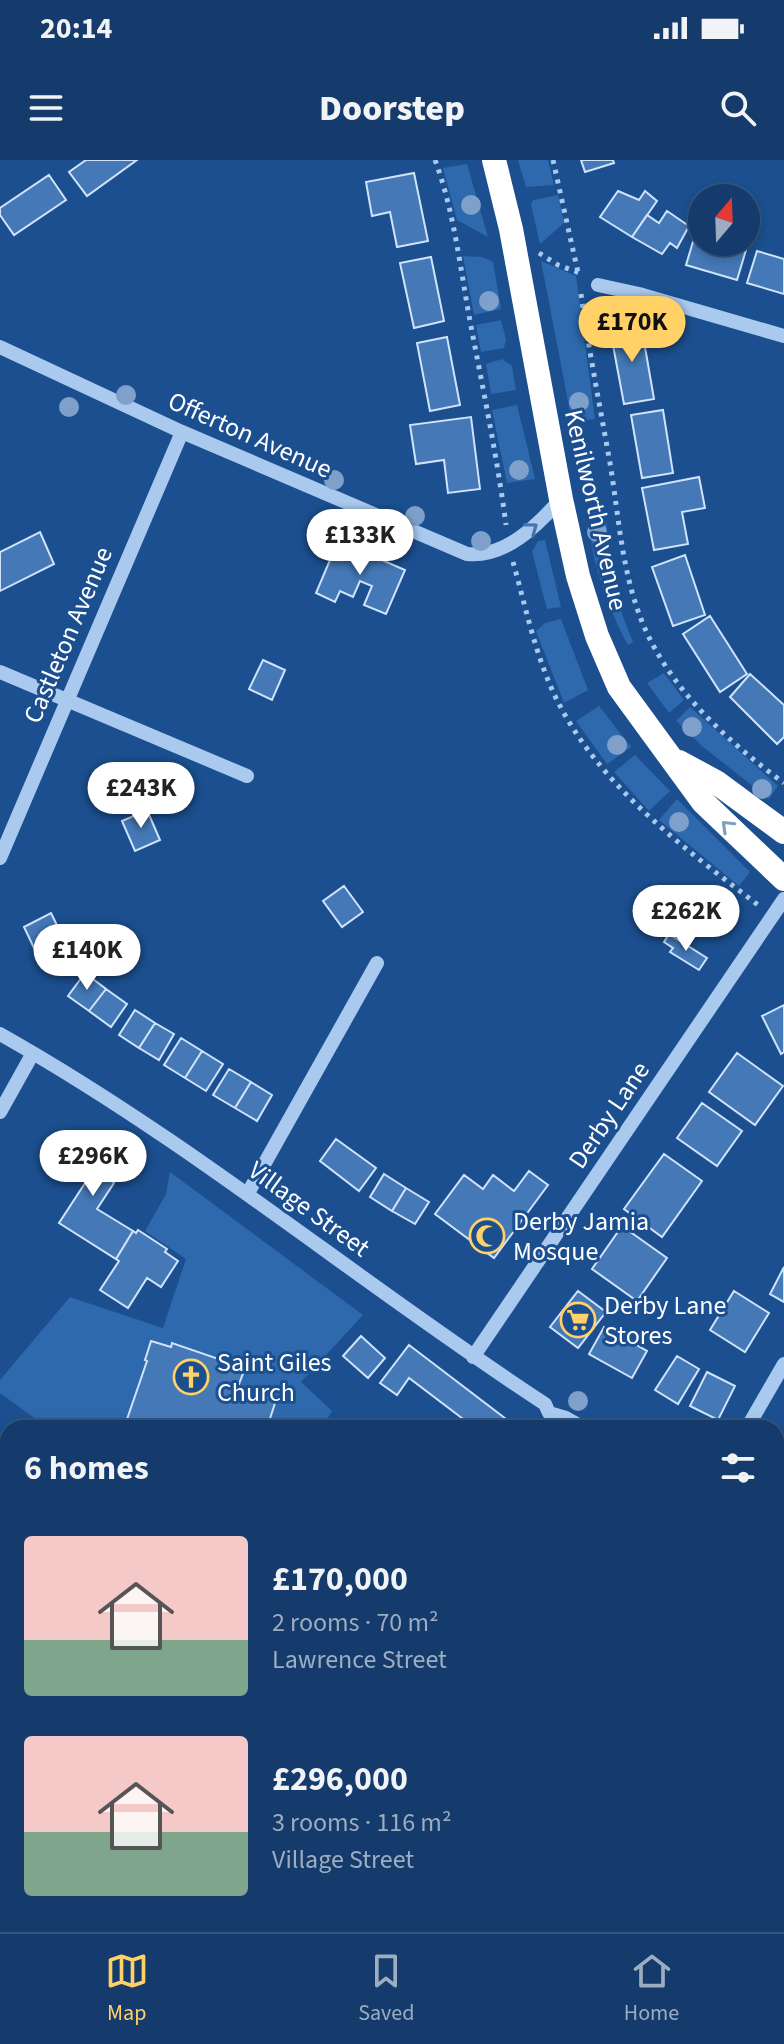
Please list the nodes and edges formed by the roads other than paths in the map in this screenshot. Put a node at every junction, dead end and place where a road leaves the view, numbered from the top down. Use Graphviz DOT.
graph roads {
  1 [pos="494,160"];
  2 [pos="598,285"];
  3 [pos="784,336"];
  4 [pos="0,347"];
  5 [pos="182,432"];
  6 [pos="561,499"];
  7 [pos="0,672"];
  8 [pos="66,700"];
  9 [pos="673,759"];
  10 [pos="247,776"];
  11 [pos="784,832"];
  12 [pos="0,858"];
  13 [pos="784,879"];
  14 [pos="784,899"];
  15 [pos="377,963"];
  16 [pos="0,1034"];
  17 [pos="33,1053"];
  18 [pos="0,1112"];
  19 [pos="248,1193"];
  20 [pos="473,1357"];
  21 [pos="784,1364"];
  22 [pos="548,1420"];
  23 [pos="570,1420"];
  24 [pos="752,1420"];
  1 -- 6 [label="highway, Kenilworth Avenue"];
  2 -- 3 [label="street"];
  4 -- 5 [label="street, Offerton Avenue"];
  5 -- 6 [label="street, Offerton Avenue, one-way"];
  5 -- 8 [label="street, Castleton Avenue"];
  6 -- 9 [label="highway, Kenilworth Avenue"];
  7 -- 8 [label="street"];
  8 -- 10 [label="street"];
  8 -- 12 [label="street, Castleton Avenue"];
  9 -- 11 [label="highway, Kenilworth Avenue"];
  13 -- 9 [label="highway, Kenilworth Avenue, one-way"];
  14 -- 20 [label="street, Derby Lane"];
  15 -- 19 [label="street"];
  16 -- 17 [label="street, Village Street"];
  17 -- 18 [label="street"];
  17 -- 19 [label="street, Village Street"];
  19 -- 20 [label="street, Village Street"];
  20 -- 22 [label="street, Village Street"];
  21 -- 24 [label="street"];
  22 -- 23 [label="street, Village Street"];
}
